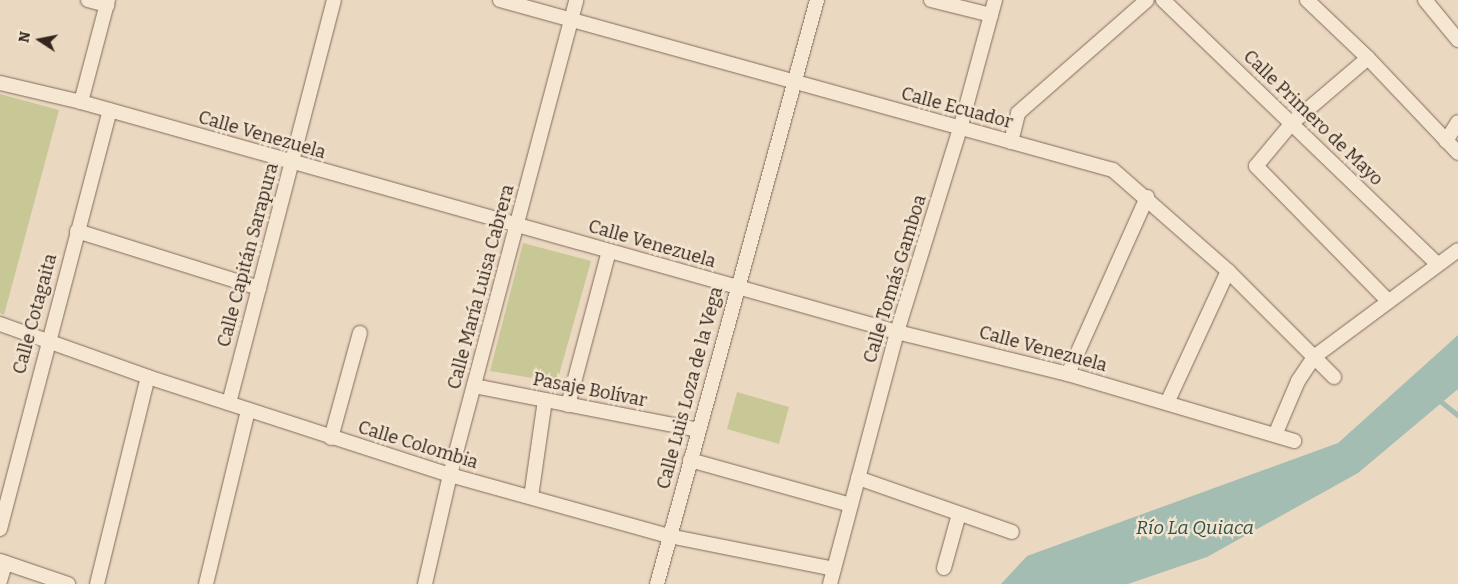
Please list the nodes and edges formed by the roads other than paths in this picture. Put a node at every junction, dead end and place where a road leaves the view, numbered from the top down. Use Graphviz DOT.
graph roads {
  1 [pos="88,0"];
  2 [pos="334,0"];
  3 [pos="500,0"];
  4 [pos="576,0"];
  5 [pos="818,0"];
  6 [pos="931,0"];
  7 [pos="995,0"];
  8 [pos="1147,0"];
  9 [pos="1163,0"];
  10 [pos="1307,0"];
  11 [pos="1425,0"];
  12 [pos="107,3"];
  13 [pos="991,15"];
  14 [pos="570,19"];
  15 [pos="1458,40"];
  16 [pos="1368,58"];
  17 [pos="794,83"];
  18 [pos="0,84"];
  19 [pos="81,102"];
  20 [pos="110,110"];
  21 [pos="1292,122"];
  22 [pos="1458,122"];
  23 [pos="960,129"];
  24 [pos="1446,141"];
  25 [pos="1011,142"];
  26 [pos="1458,153"];
  27 [pos="292,164"];
  28 [pos="1147,197"];
  29 [pos="518,226"];
  30 [pos="77,231"];
  31 [pos="1458,250"];
  32 [pos="609,251"];
  33 [pos="1437,264"];
  34 [pos="1228,271"];
  35 [pos="737,287"];
  36 [pos="259,288"];
  37 [pos="1387,300"];
  38 [pos="0,324"];
  39 [pos="897,332"];
  40 [pos="360,333"];
  41 [pos="48,340"];
  42 [pos="1314,357"];
  43 [pos="1068,374"];
  44 [pos="148,377"];
  45 [pos="1334,377"];
  46 [pos="474,386"];
  47 [pos="545,400"];
  48 [pos="1167,402"];
  49 [pos="228,403"];
  50 [pos="568,405"];
  51 [pos="248,410"];
  52 [pos="698,430"];
  53 [pos="1274,435"];
  54 [pos="331,438"];
  55 [pos="1294,441"];
  56 [pos="690,460"];
  57 [pos="450,475"];
  58 [pos="858,478"];
  59 [pos="531,497"];
  60 [pos="851,505"];
  61 [pos="960,514"];
  62 [pos="0,529"];
  63 [pos="1012,532"];
  64 [pos="669,536"];
  65 [pos="3,562"];
  66 [pos="944,568"];
  67 [pos="834,569"];
  68 [pos="0,581"];
  69 [pos="68,584"];
  70 [pos="96,584"];
  71 [pos="206,584"];
  72 [pos="425,584"];
  73 [pos="657,584"];
  74 [pos="830,584"];
  1 -- 12 [label="street"];
  2 -- 27 [label="street, Calle Capitán Sarapura"];
  3 -- 14 [label="street, Calle Ecuador"];
  4 -- 14 [label="street, Calle María Luisa Cabrera"];
  5 -- 17 [label="street, Calle Luis Loza de la Vega"];
  6 -- 13 [label="street"];
  7 -- 13 [label="street, Calle Tomás Gamboa"];
  8 -- 25 [label="street"];
  9 -- 21 [label="street, Calle Primero de Mayo"];
  10 -- 16 [label="street"];
  11 -- 15 [label="street"];
  12 -- 19 [label="street"];
  13 -- 23 [label="street, Calle Tomás Gamboa"];
  14 -- 17 [label="street, Calle Ecuador"];
  14 -- 29 [label="street, Calle María Luisa Cabrera"];
  16 -- 21 [label="street"];
  16 -- 24 [label="street"];
  17 -- 23 [label="street, Calle Ecuador"];
  17 -- 35 [label="street, Calle Luis Loza de la Vega"];
  18 -- 19 [label="street, Calle Venezuela"];
  19 -- 20 [label="street, Calle Venezuela"];
  20 -- 27 [label="street, Calle Venezuela"];
  20 -- 30 [label="street, Calle Cotagaita"];
  21 -- 33 [label="street, Calle Primero de Mayo"];
  21 -- 37 [label="street"];
  22 -- 24 [label="street"];
  23 -- 25 [label="street, Calle Ecuador"];
  23 -- 39 [label="street, Calle Tomás Gamboa"];
  24 -- 26 [label="street"];
  25 -- 28 [label="street, Calle Ecuador"];
  27 -- 29 [label="street, Calle Venezuela"];
  27 -- 36 [label="street, Calle Capitán Sarapura"];
  28 -- 34 [label="street, Calle Ecuador"];
  28 -- 43 [label="street"];
  29 -- 32 [label="street, Calle Venezuela"];
  29 -- 46 [label="street, Calle María Luisa Cabrera"];
  30 -- 36 [label="street"];
  30 -- 41 [label="street, Calle Cotagaita"];
  31 -- 33 [label="street"];
  32 -- 35 [label="street, Calle Venezuela"];
  32 -- 50 [label="street"];
  33 -- 37 [label="street"];
  34 -- 42 [label="street, Calle Ecuador"];
  34 -- 48 [label="street"];
  35 -- 39 [label="street, Calle Venezuela"];
  35 -- 52 [label="street, Calle Luis Loza de la Vega"];
  36 -- 49 [label="street, Calle Capitán Sarapura"];
  37 -- 42 [label="street"];
  38 -- 41 [label="street, Calle Colombia"];
  39 -- 43 [label="street, Calle Venezuela"];
  39 -- 58 [label="street, Calle Tomás Gamboa"];
  40 -- 54 [label="street"];
  41 -- 44 [label="street, Calle Colombia"];
  41 -- 62 [label="street, Calle Cotagaita"];
  42 -- 45 [label="street, Calle Ecuador"];
  42 -- 53 [label="street"];
  43 -- 48 [label="street, Calle Venezuela"];
  44 -- 49 [label="street, Calle Colombia"];
  44 -- 70 [label="street"];
  46 -- 47 [label="street, Pasaje Bolívar"];
  46 -- 57 [label="street, Calle María Luisa Cabrera"];
  47 -- 50 [label="street, Pasaje Bolívar"];
  47 -- 59 [label="street"];
  48 -- 53 [label="street, Calle Venezuela"];
  49 -- 51 [label="street, Calle Colombia"];
  50 -- 52 [label="street, Pasaje Bolívar"];
  51 -- 54 [label="street, Calle Colombia"];
  51 -- 71 [label="street"];
  52 -- 56 [label="street, Calle Luis Loza de la Vega"];
  53 -- 55 [label="street, Calle Venezuela"];
  54 -- 57 [label="street, Calle Colombia"];
  56 -- 60 [label="street"];
  56 -- 64 [label="street, Calle Luis Loza de la Vega"];
  57 -- 59 [label="street, Calle Colombia"];
  57 -- 72 [label="street, Calle María Luisa Cabrera"];
  58 -- 60 [label="street, Calle Tomás Gamboa"];
  58 -- 61 [label="street"];
  59 -- 64 [label="street, Calle Colombia"];
  60 -- 67 [label="street, Calle Tomás Gamboa"];
  61 -- 63 [label="street"];
  61 -- 66 [label="street"];
  64 -- 67 [label="street, Calle Colombia"];
  64 -- 73 [label="street, Calle Luis Loza de la Vega"];
  65 -- 68 [label="street"];
  65 -- 69 [label="street"];
  67 -- 74 [label="street, Calle Tomás Gamboa"];
}
